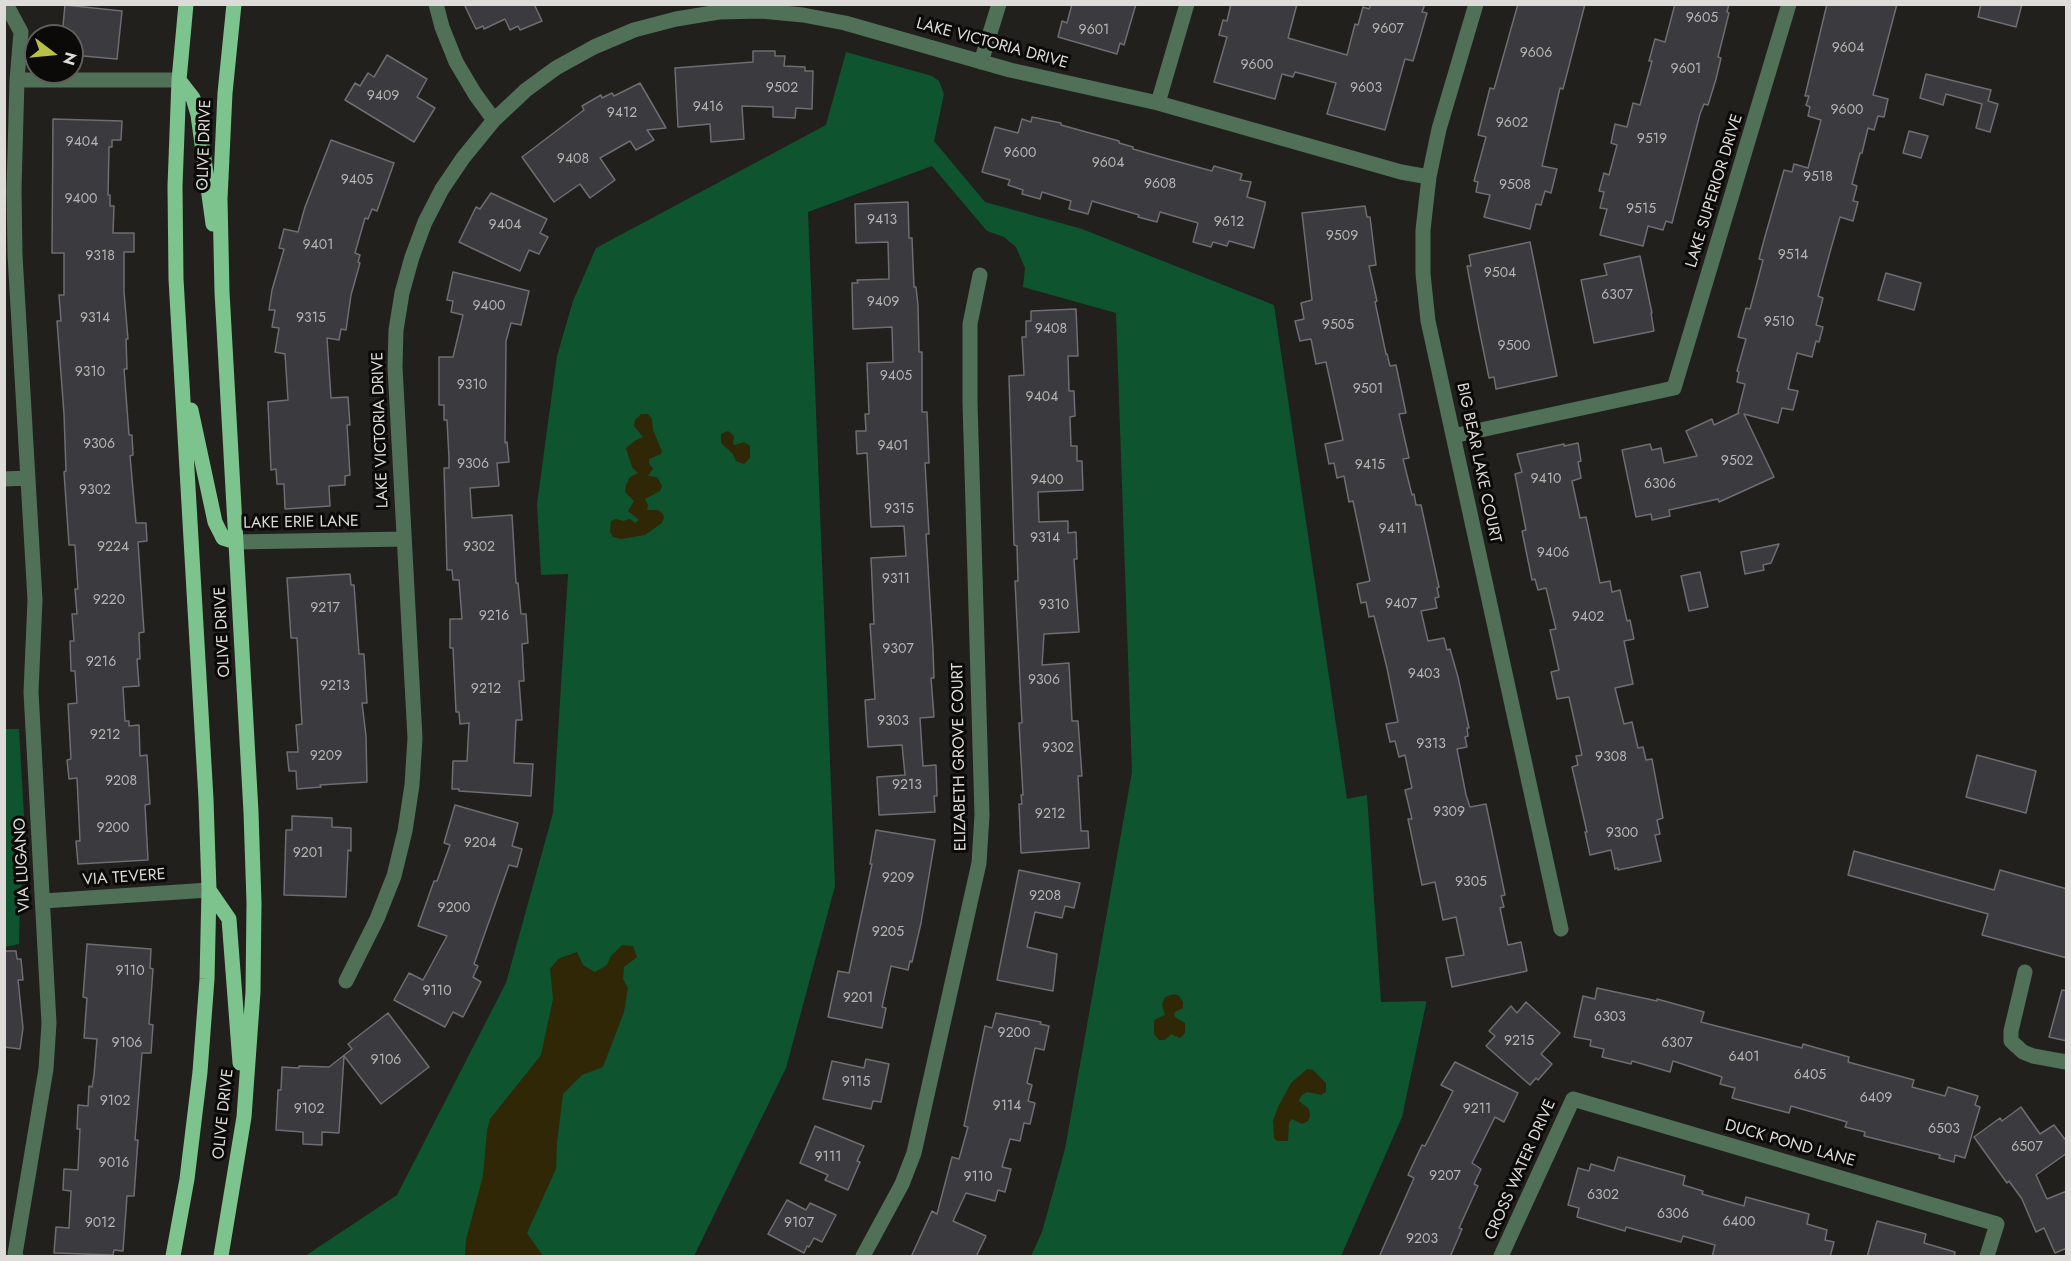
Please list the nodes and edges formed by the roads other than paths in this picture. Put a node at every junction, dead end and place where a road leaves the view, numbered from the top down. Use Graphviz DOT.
graph roads {
  1 [pos="6,4"];
  2 [pos="186,4"];
  3 [pos="234,4"];
  4 [pos="436,4"];
  5 [pos="999,4"];
  6 [pos="1187,4"];
  7 [pos="1476,4"];
  8 [pos="1789,4"];
  9 [pos="719,8"];
  10 [pos="981,62"];
  11 [pos="17,80"];
  12 [pos="179,80"];
  13 [pos="1158,103"];
  14 [pos="495,120"];
  15 [pos="1429,177"];
  16 [pos="9,189"];
  17 [pos="980,275"];
  18 [pos="222,292"];
  19 [pos="181,360"];
  20 [pos="1453,436"];
  21 [pos="28,478"];
  22 [pos="4,479"];
  23 [pos="404,539"];
  24 [pos="236,542"];
  25 [pos="209,890"];
  26 [pos="43,901"];
  27 [pos="1561,929"];
  28 [pos="2025,972"];
  29 [pos="346,981"];
  30 [pos="2067,1062"];
  31 [pos="1573,1099"];
  32 [pos="244,1117"];
  33 [pos="16,1257"];
  34 [pos="173,1257"];
  35 [pos="221,1257"];
  36 [pos="863,1257"];
  37 [pos="1501,1257"];
  38 [pos="1987,1257"];
  1 -- 11 [label="street, VIA LUGANO"];
  2 -- 12 [label="main road, OLIVE DRIVE"];
  3 -- 18 [label="main road, OLIVE DRIVE"];
  4 -- 14 [label="street"];
  5 -- 10 [label="street"];
  6 -- 13 [label="street"];
  7 -- 15 [label="street, BIG BEAR LAKE COURT"];
  8 -- 20 [label="street, LAKE SUPERIOR DRIVE"];
  9 -- 10 [label="street, LAKE VICTORIA DRIVE"];
  9 -- 14 [label="street, LAKE VICTORIA DRIVE"];
  10 -- 13 [label="street, LAKE VICTORIA DRIVE"];
  11 -- 12 [label="street"];
  11 -- 16 [label="street, VIA LUGANO"];
  12 -- 18 [label="main road"];
  12 -- 19 [label="main road, OLIVE DRIVE"];
  13 -- 15 [label="street, LAKE VICTORIA DRIVE"];
  14 -- 23 [label="street, LAKE VICTORIA DRIVE"];
  15 -- 20 [label="street, BIG BEAR LAKE COURT"];
  16 -- 21 [label="street, VIA LUGANO"];
  17 -- 36 [label="street, ELIZABETH GROVE COURT"];
  18 -- 24 [label="main road, OLIVE DRIVE"];
  19 -- 24 [label="main road"];
  19 -- 25 [label="main road, OLIVE DRIVE"];
  20 -- 27 [label="street, BIG BEAR LAKE COURT"];
  21 -- 22 [label="street"];
  21 -- 26 [label="street, VIA LUGANO"];
  23 -- 24 [label="street, LAKE ERIE LANE"];
  23 -- 29 [label="street, LAKE VICTORIA DRIVE"];
  24 -- 32 [label="main road, OLIVE DRIVE"];
  25 -- 26 [label="street, VIA TEVERE"];
  25 -- 32 [label="main road"];
  25 -- 34 [label="main road, OLIVE DRIVE"];
  26 -- 33 [label="street, VIA LUGANO"];
  28 -- 30 [label="street"];
  31 -- 37 [label="street, CROSS WATER DRIVE"];
  31 -- 38 [label="street, DUCK POND LANE"];
  32 -- 35 [label="main road, OLIVE DRIVE"];
}
